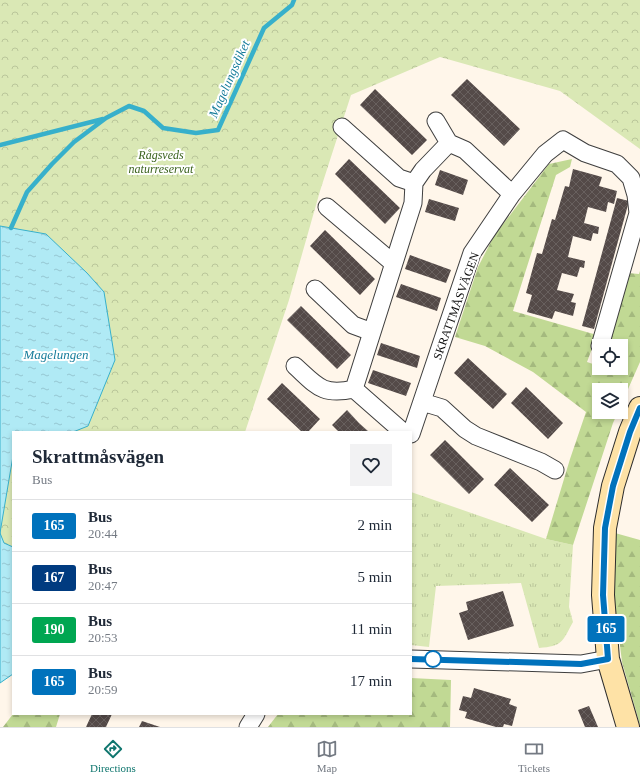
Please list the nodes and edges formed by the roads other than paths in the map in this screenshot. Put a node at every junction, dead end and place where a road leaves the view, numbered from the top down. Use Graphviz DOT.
graph roads {
  1 [pos="436,121"];
  2 [pos="342,127"];
  3 [pos="449,143"];
  4 [pos="414,182"];
  5 [pos="512,194"];
  6 [pos="327,207"];
  7 [pos="393,263"];
  8 [pos="315,289"];
  9 [pos="372,332"];
  10 [pos="601,339"];
  11 [pos="295,366"];
  12 [pos="354,389"];
  13 [pos="422,402"];
  14 [pos="640,408"];
  15 [pos="402,431"];
  16 [pos="412,431"];
  17 [pos="555,470"];
  18 [pos="412,659"];
  19 [pos="608,659"];
  20 [pos="255,715"];
  21 [pos="248,727"];
  22 [pos="628,727"];
  1 -- 3 [label="street"];
  2 -- 4 [label="street"];
  3 -- 4 [label="street"];
  3 -- 5 [label="street"];
  4 -- 7 [label="street"];
  5 -- 10 [label="street, SKRATTMÅSVÄGEN"];
  5 -- 13 [label="street, SKRATTMÅSVÄGEN"];
  6 -- 7 [label="street"];
  7 -- 9 [label="street"];
  8 -- 9 [label="street"];
  9 -- 12 [label="street"];
  11 -- 12 [label="street"];
  12 -- 15 [label="street"];
  13 -- 16 [label="street, SKRATTMÅSVÄGEN"];
  13 -- 17 [label="street"];
  14 -- 19 [label="main road"];
  18 -- 19 [label="street"];
  19 -- 22 [label="main road"];
  20 -- 21 [label="street"];
}
